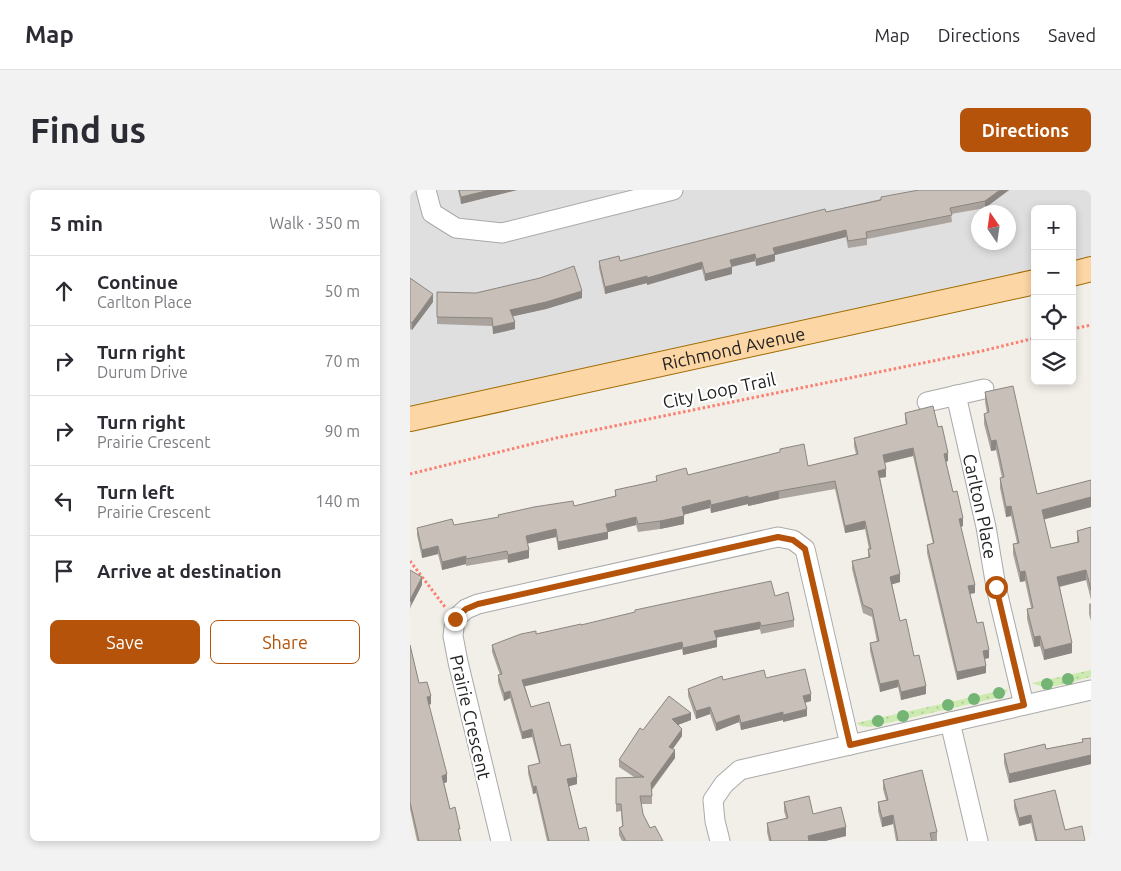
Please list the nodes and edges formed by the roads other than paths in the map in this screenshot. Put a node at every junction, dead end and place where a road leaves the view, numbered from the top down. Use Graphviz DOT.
graph roads {
  1 [pos="426,190"];
  2 [pos="673,190"];
  3 [pos="1091,269"];
  4 [pos="1076,273"];
  5 [pos="1031,283"];
  6 [pos="984,388"];
  7 [pos="956,395"];
  8 [pos="927,402"];
  9 [pos="417,418"];
  10 [pos="1091,690"];
  11 [pos="1024,705"];
  12 [pos="950,722"];
  13 [pos="850,745"];
  14 [pos="501,841"];
  15 [pos="720,841"];
  16 [pos="978,841"];
  1 -- 2 [label="street"];
  3 -- 4 [label="main road"];
  5 -- 9 [label="main road, Richmond Avenue"];
  6 -- 7 [label="street"];
  7 -- 8 [label="street"];
  7 -- 11 [label="street, Carlton Place"];
  10 -- 11 [label="street"];
  11 -- 12 [label="street"];
  12 -- 13 [label="street"];
  12 -- 16 [label="street"];
  13 -- 14 [label="street, Prairie Crescent"];
  13 -- 15 [label="street"];
}
